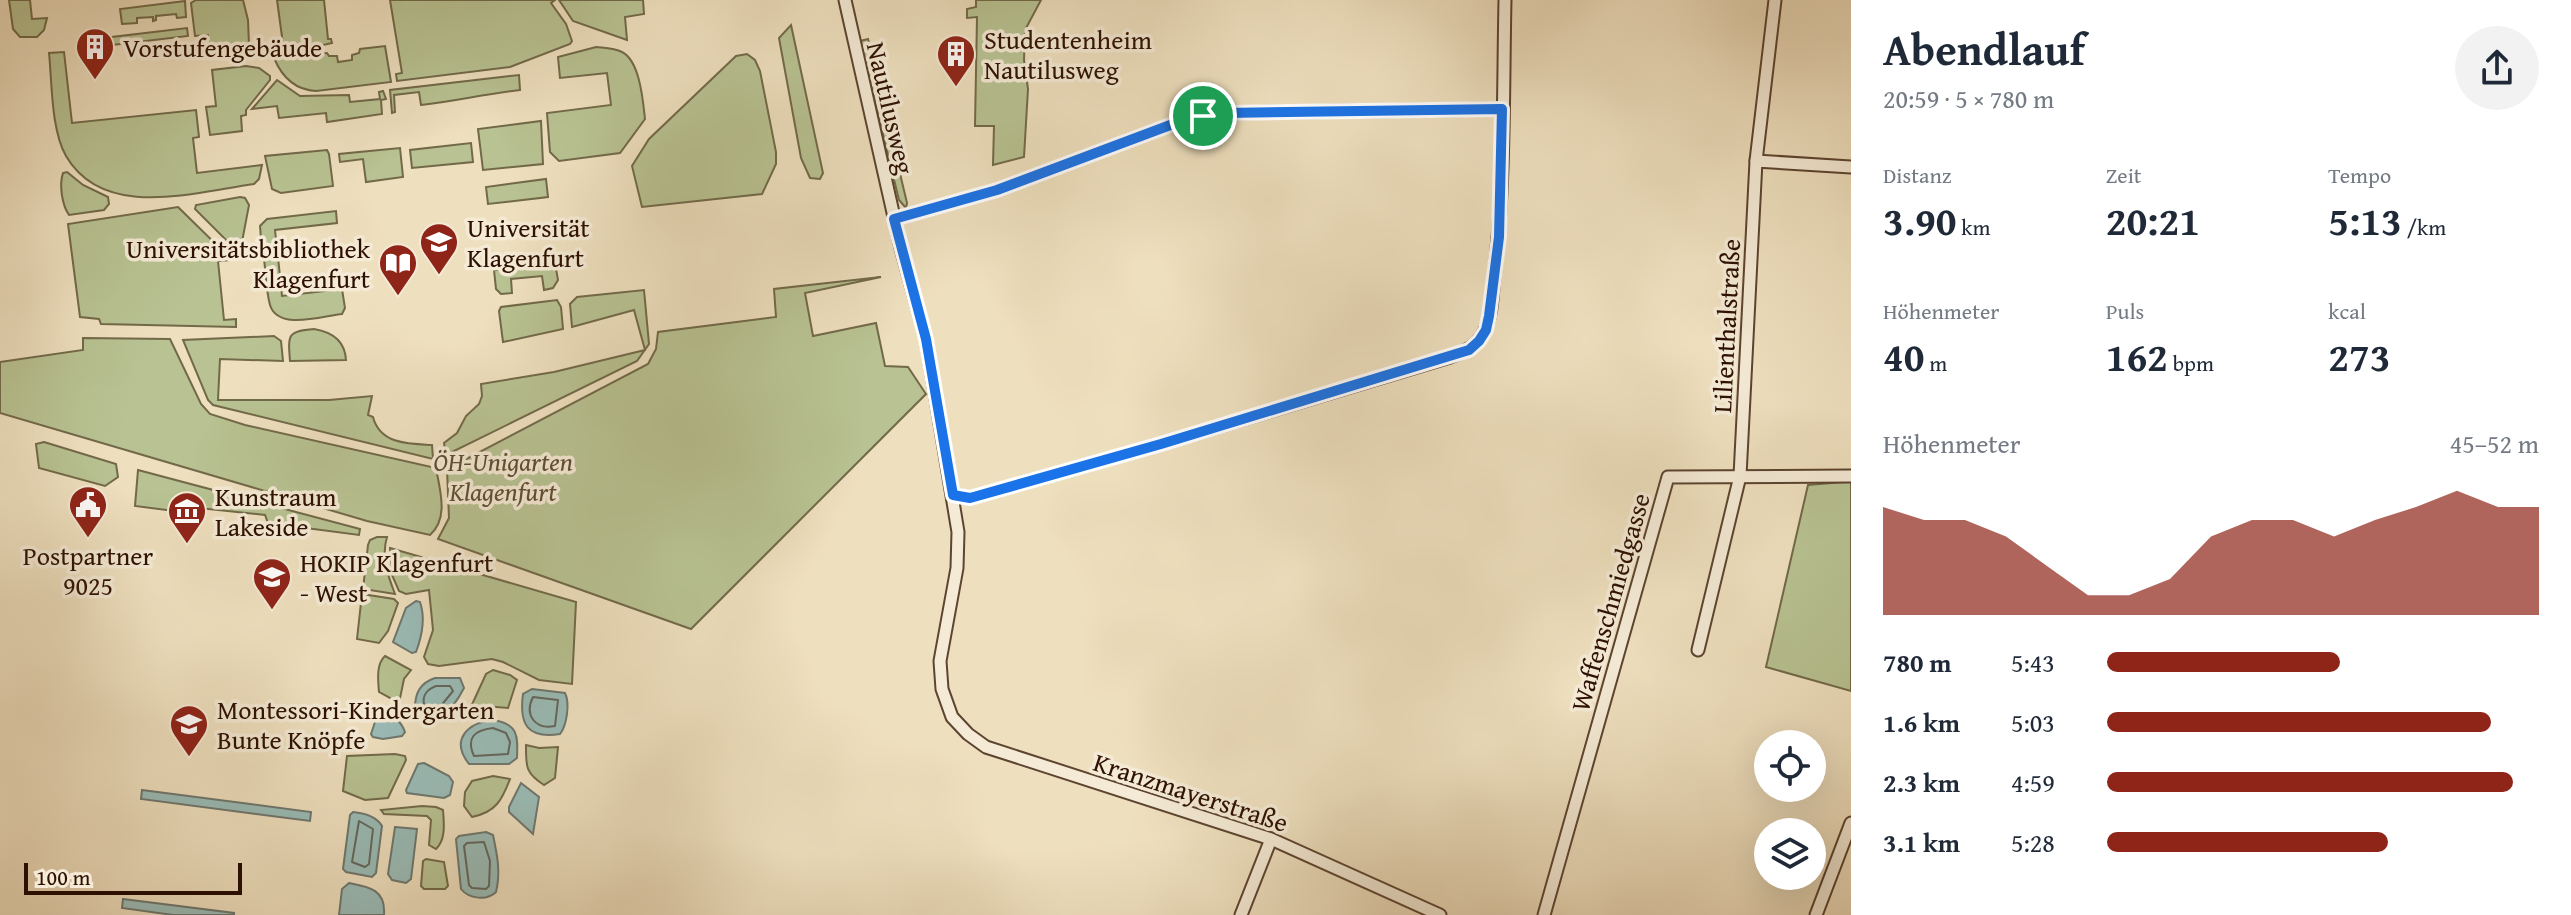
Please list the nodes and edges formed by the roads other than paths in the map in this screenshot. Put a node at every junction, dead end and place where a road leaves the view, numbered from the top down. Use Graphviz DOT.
graph roads {
  1 [pos="845,0"];
  2 [pos="1505,0"];
  3 [pos="1775,0"];
  4 [pos="1502,109"];
  5 [pos="1756,161"];
  6 [pos="1851,167"];
  7 [pos="894,219"];
  8 [pos="1740,476"];
  9 [pos="1851,476"];
  10 [pos="953,495"];
  11 [pos="1698,650"];
  12 [pos="944,696"];
  13 [pos="1851,823"];
  14 [pos="1271,839"];
  15 [pos="1241,915"];
  16 [pos="1440,915"];
  17 [pos="1544,915"];
  18 [pos="1816,915"];
  1 -- 7 [label="street, Nautilusweg"];
  2 -- 4 [label="street"];
  3 -- 5 [label="street, Lilienthalstraße"];
  4 -- 7 [label="street"];
  4 -- 10 [label="street"];
  5 -- 6 [label="street"];
  5 -- 8 [label="street, Lilienthalstraße"];
  7 -- 10 [label="street, Nautilusweg"];
  8 -- 9 [label="street, Waffenschmiedgasse"];
  8 -- 11 [label="street, Lilienthalstraße"];
  8 -- 17 [label="street, Waffenschmiedgasse"];
  10 -- 12 [label="street, Nautilusweg"];
  12 -- 14 [label="street, Kranzmayerstraße"];
  13 -- 18 [label="street"];
  14 -- 15 [label="street"];
  14 -- 16 [label="street, Kranzmayerstraße"];
}
